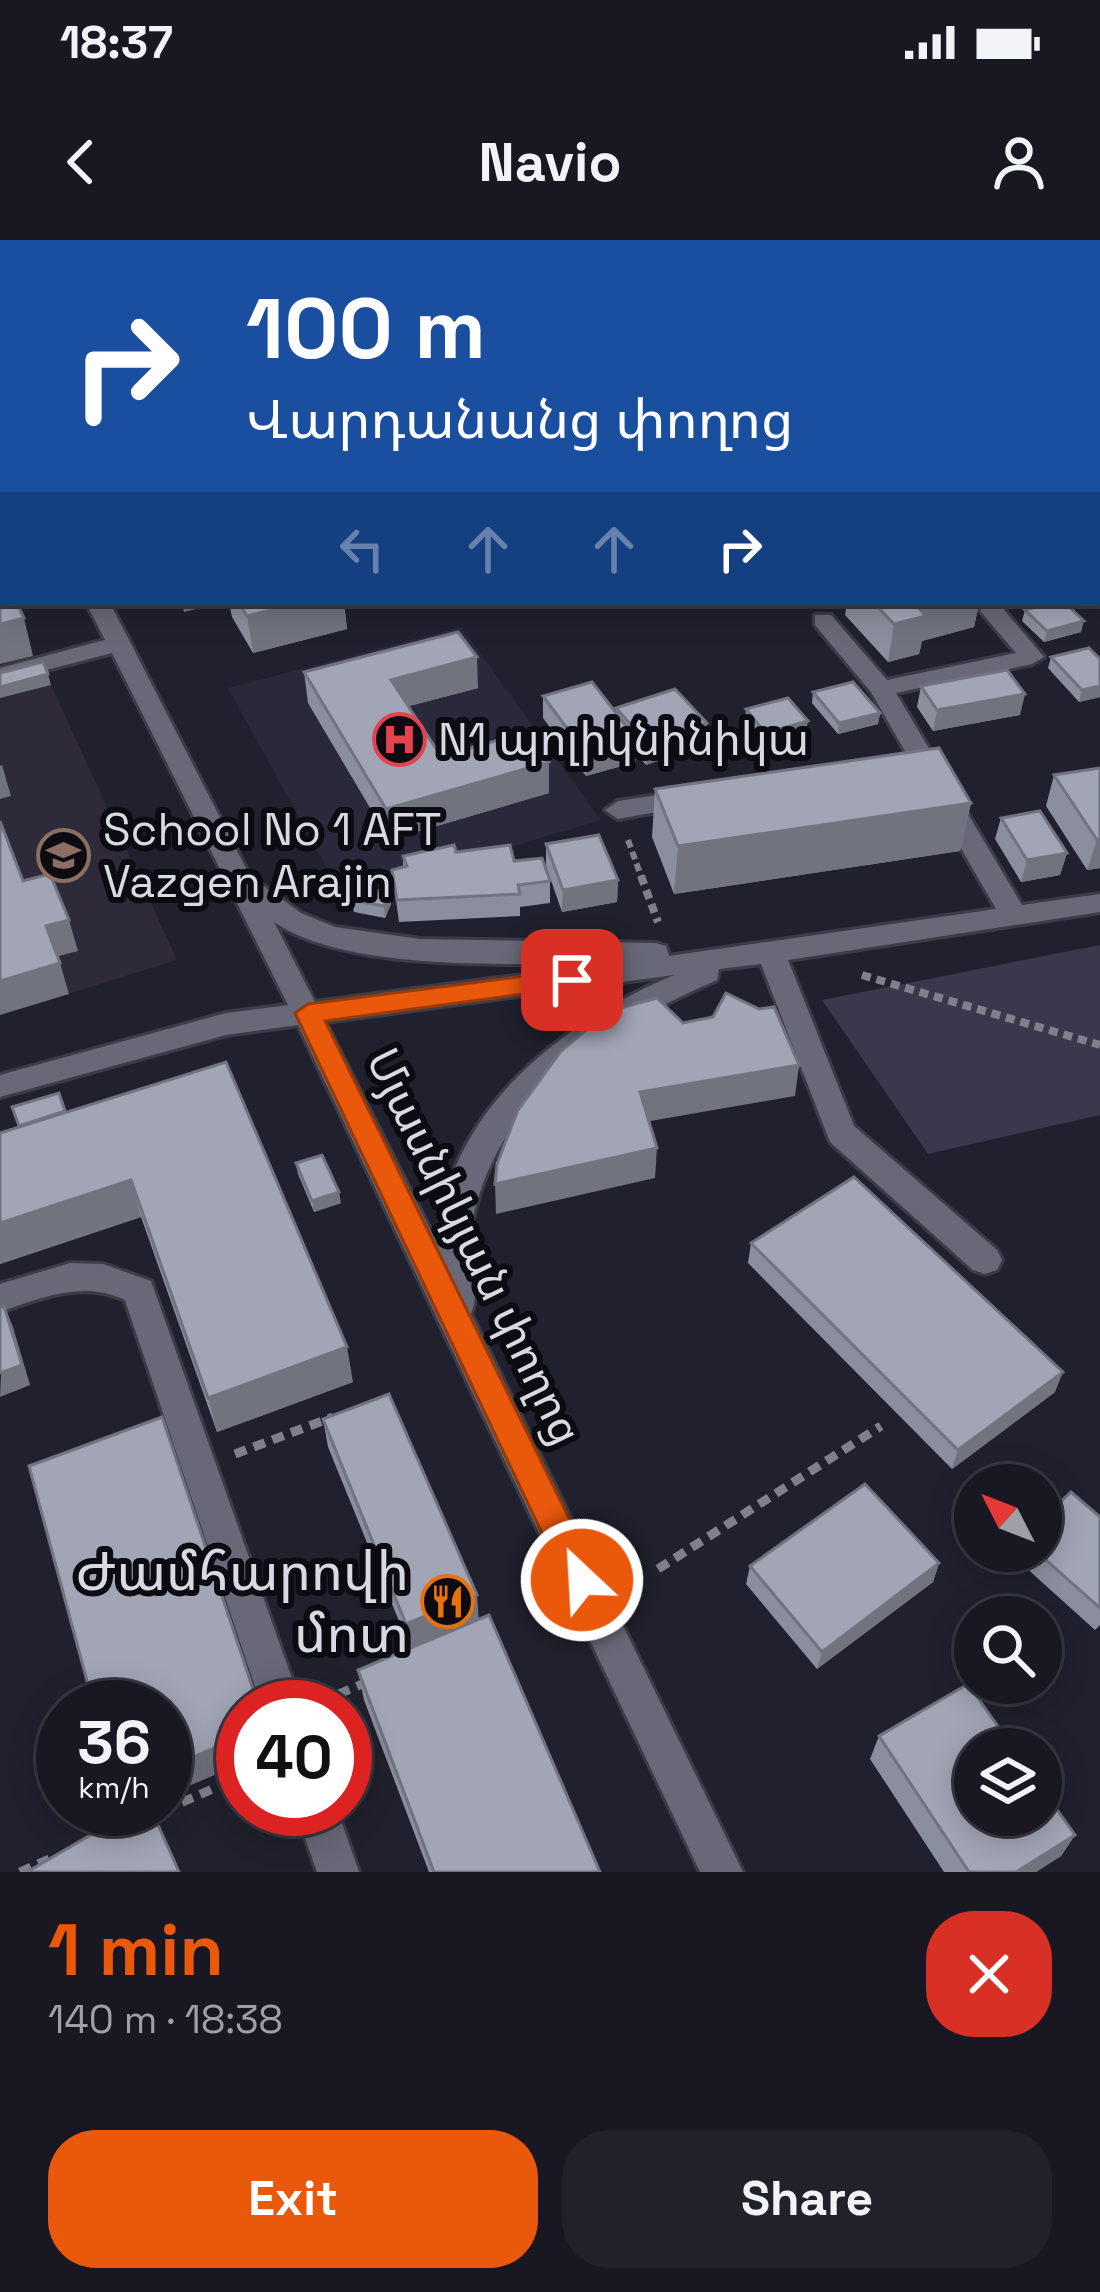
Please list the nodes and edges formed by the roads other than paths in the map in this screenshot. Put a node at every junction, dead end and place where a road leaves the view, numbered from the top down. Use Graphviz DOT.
graph roads {
  1 [pos="100,606"];
  2 [pos="994,606"];
  3 [pos="823,620"];
  4 [pos="119,644"];
  5 [pos="0,674"];
  6 [pos="881,689"];
  7 [pos="711,795"];
  8 [pos="618,810"];
  9 [pos="238,877"];
  10 [pos="1100,903"];
  11 [pos="1015,917"];
  12 [pos="762,954"];
  13 [pos="308,1013"];
  14 [pos="0,1086"];
  15 [pos="986,1260"];
  16 [pos="0,1298"];
  17 [pos="459,1325"];
  18 [pos="273,1680"];
  19 [pos="325,1836"];
  20 [pos="338,1872"];
  21 [pos="722,1872"];
  1 -- 4 [label="street, Մյասնիկյան փողոց"];
  2 -- 6 [label="street"];
  3 -- 6 [label="street"];
  4 -- 5 [label="street"];
  4 -- 9 [label="street, Մյասնիկյան փողոց"];
  6 -- 11 [label="street"];
  7 -- 8 [label="street"];
  9 -- 12 [label="street"];
  9 -- 13 [label="street, Մյասնիկյան փողոց"];
  10 -- 11 [label="street"];
  11 -- 12 [label="street"];
  12 -- 13 [label="street"];
  12 -- 15 [label="street"];
  12 -- 17 [label="street"];
  13 -- 14 [label="street"];
  13 -- 17 [label="street, Մյասնիկյան փողոց"];
  16 -- 18 [label="street"];
  17 -- 21 [label="street, Մյասնիկյան փողոց"];
  19 -- 20 [label="street"];
}
